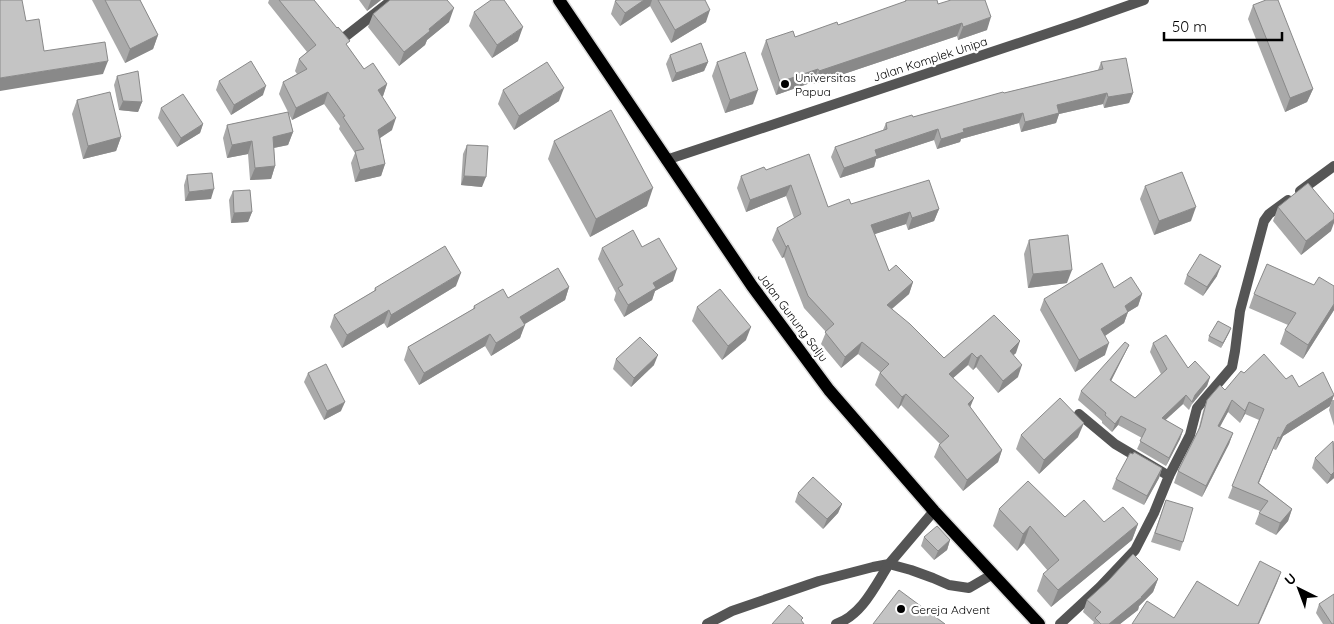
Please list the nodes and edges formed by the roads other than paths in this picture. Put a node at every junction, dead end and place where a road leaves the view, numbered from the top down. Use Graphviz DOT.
graph roads {
  1 [pos="392,0"];
  2 [pos="559,0"];
  3 [pos="1144,0"];
  4 [pos="346,36"];
  5 [pos="666,160"];
  6 [pos="1334,166"];
  7 [pos="1079,414"];
  8 [pos="1170,476"];
  9 [pos="934,511"];
  10 [pos="888,564"];
  11 [pos="993,574"];
  12 [pos="707,624"];
  13 [pos="836,624"];
  14 [pos="1040,624"];
  15 [pos="1060,624"];
  1 -- 4 [label="street"];
  2 -- 5 [label="main road, Jalan Gunung Salju"];
  3 -- 5 [label="street, Jalan Komplek Unipa"];
  5 -- 9 [label="main road, Jalan Gunung Salju"];
  6 -- 8 [label="street"];
  7 -- 8 [label="street"];
  8 -- 15 [label="street"];
  9 -- 10 [label="street"];
  9 -- 11 [label="main road, Jalan Gunung Salju"];
  10 -- 11 [label="street"];
  10 -- 12 [label="street"];
  10 -- 13 [label="street"];
  11 -- 14 [label="main road, Jalan Gunung Salju"];
}
